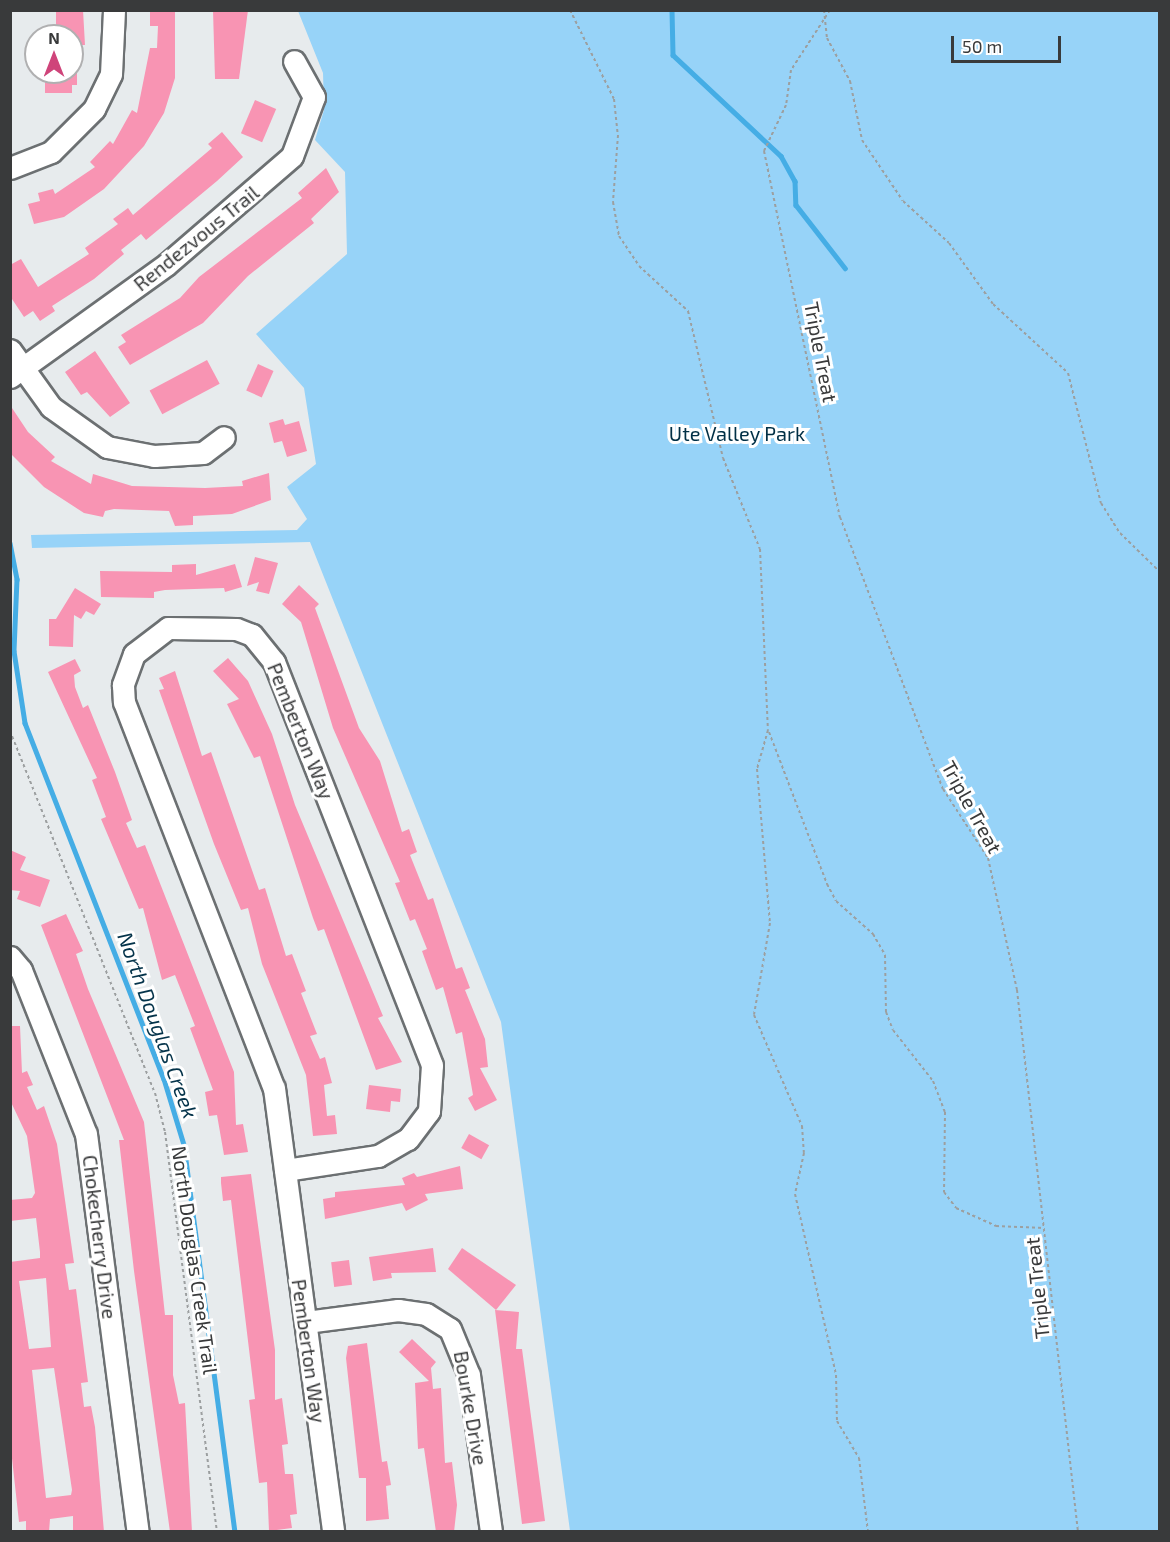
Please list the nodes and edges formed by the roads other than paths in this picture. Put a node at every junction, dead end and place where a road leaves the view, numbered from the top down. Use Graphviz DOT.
graph roads {
  1 [pos="114,10"];
  2 [pos="294,61"];
  3 [pos="10,168"];
  4 [pos="10,350"];
  5 [pos="17,373"];
  6 [pos="224,437"];
  7 [pos="10,957"];
  8 [pos="285,1170"];
  9 [pos="306,1322"];
  10 [pos="138,1532"];
  11 [pos="333,1532"];
  12 [pos="491,1532"];
  1 -- 3 [label="street"];
  2 -- 5 [label="street, Rendezvous Trail"];
  4 -- 5 [label="street"];
  5 -- 6 [label="street"];
  7 -- 10 [label="street, Chokecherry Drive"];
  8 -- 8 [label="street, Pemberton Way"];
  8 -- 9 [label="street, Pemberton Way"];
  9 -- 11 [label="street, Pemberton Way"];
  9 -- 12 [label="street, Bourke Drive"];
}
